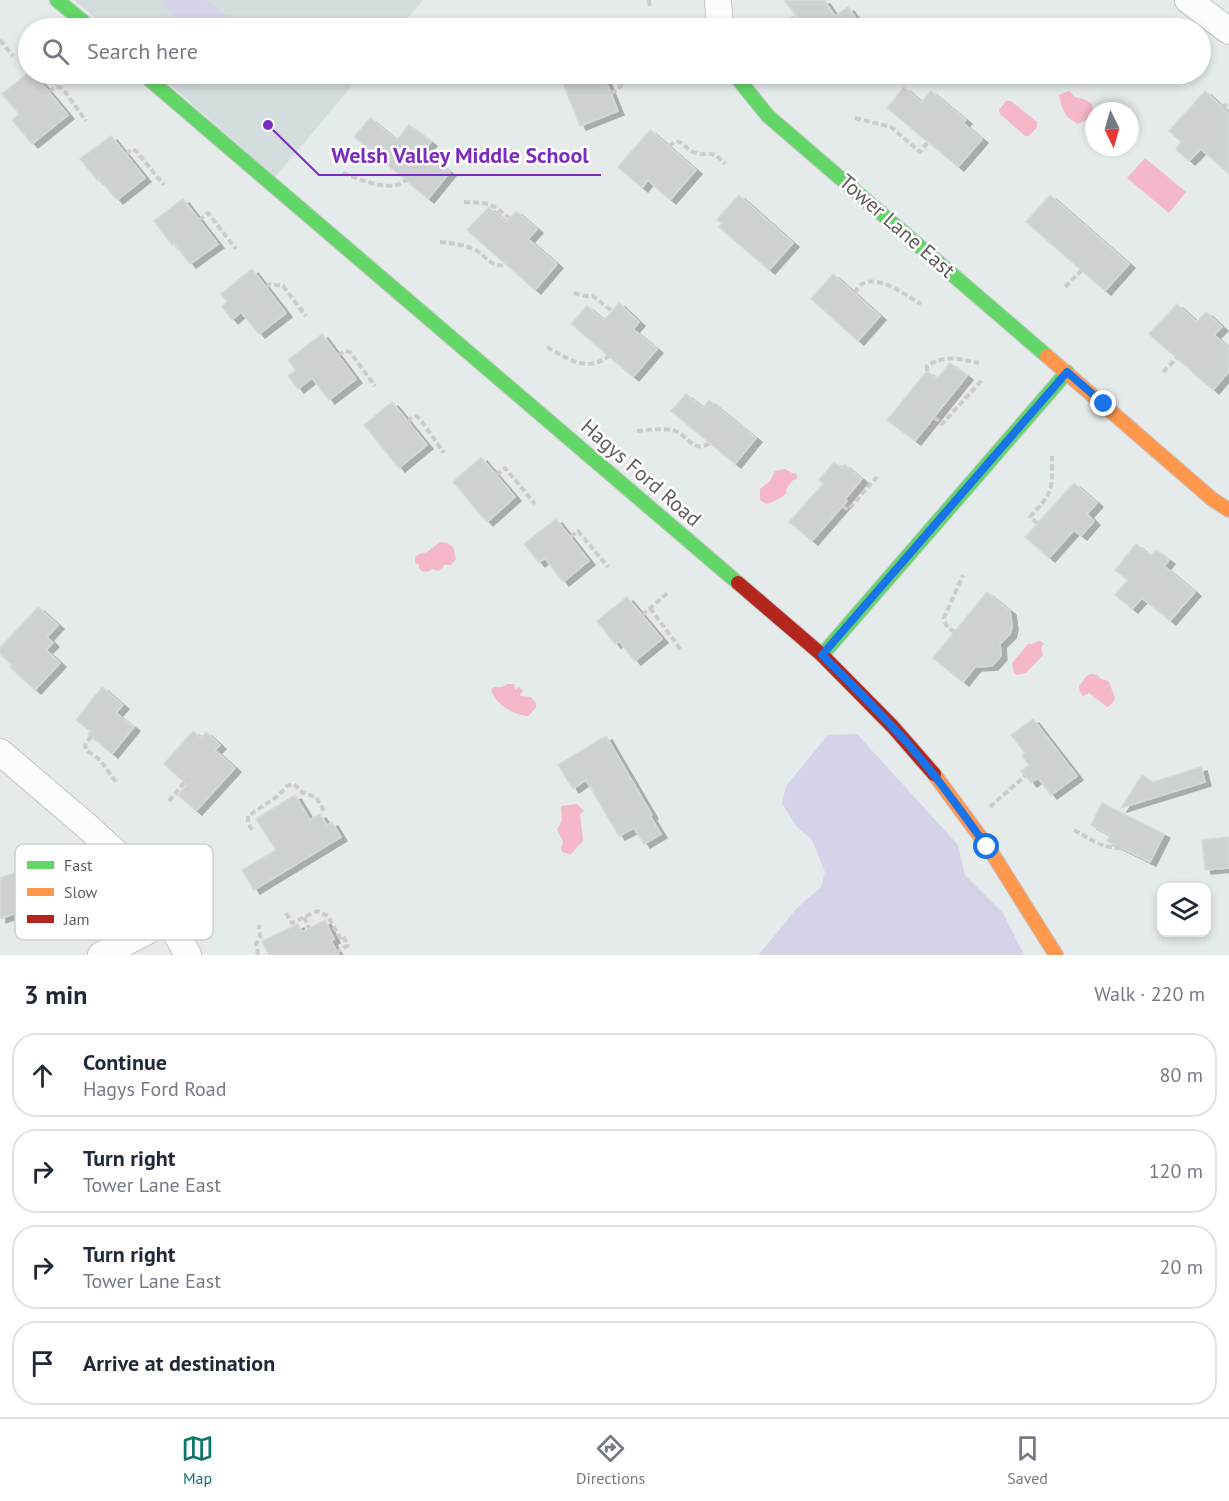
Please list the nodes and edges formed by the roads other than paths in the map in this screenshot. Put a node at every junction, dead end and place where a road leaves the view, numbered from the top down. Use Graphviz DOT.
graph roads {
  1 [pos="57,0"];
  2 [pos="718,0"];
  3 [pos="1188,0"];
  4 [pos="79,18"];
  5 [pos="719,18"];
  6 [pos="1229,30"];
  7 [pos="155,84"];
  8 [pos="741,84"];
  9 [pos="1067,372"];
  10 [pos="1229,510"];
  11 [pos="822,655"];
  12 [pos="0,752"];
  13 [pos="107,844"];
  14 [pos="130,940"];
  15 [pos="180,940"];
  16 [pos="101,955"];
  17 [pos="188,955"];
  18 [pos="1056,955"];
  1 -- 4 [label="street"];
  2 -- 5 [label="street"];
  3 -- 6 [label="street"];
  7 -- 11 [label="street, Hagys Ford Road"];
  8 -- 9 [label="street, Tower Lane East"];
  9 -- 10 [label="street, Tower Lane East"];
  9 -- 11 [label="street"];
  11 -- 18 [label="street, Hagys Ford Road"];
  12 -- 13 [label="street"];
  14 -- 16 [label="street"];
  15 -- 17 [label="street"];
}
